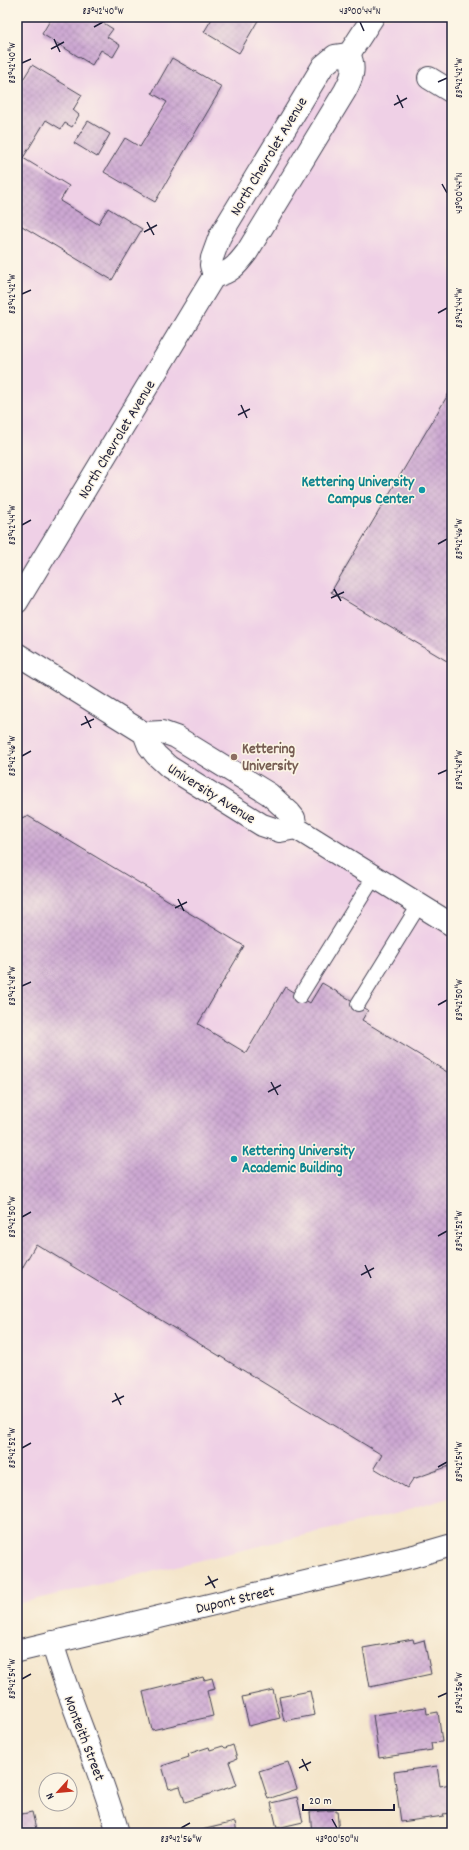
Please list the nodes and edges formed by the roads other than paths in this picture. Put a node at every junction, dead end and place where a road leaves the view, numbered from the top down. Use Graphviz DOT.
graph roads {
  1 [pos="373,17"];
  2 [pos="349,54"];
  3 [pos="429,78"];
  4 [pos="452,92"];
  5 [pos="214,276"];
  6 [pos="17,602"];
  7 [pos="17,654"];
  8 [pos="144,733"];
  9 [pos="296,828"];
  10 [pos="374,877"];
  11 [pos="419,904"];
  12 [pos="452,925"];
  13 [pos="300,996"];
  14 [pos="358,1004"];
  15 [pos="452,1545"];
  16 [pos="52,1642"];
  17 [pos="17,1651"];
  18 [pos="118,1833"];
  1 -- 2 [label="street"];
  2 -- 5 [label="street"];
  2 -- 5 [label="street, North Chevrolet Avenue"];
  3 -- 4 [label="street"];
  5 -- 6 [label="street, North Chevrolet Avenue"];
  7 -- 8 [label="street"];
  8 -- 9 [label="street, University Avenue"];
  8 -- 9 [label="street, University Avenue"];
  9 -- 10 [label="street"];
  10 -- 11 [label="street"];
  10 -- 13 [label="lane"];
  11 -- 12 [label="street"];
  11 -- 14 [label="lane"];
  15 -- 16 [label="street, Dupont Street"];
  16 -- 17 [label="street, Dupont Street"];
  16 -- 18 [label="street, Monteith Street"];
}
